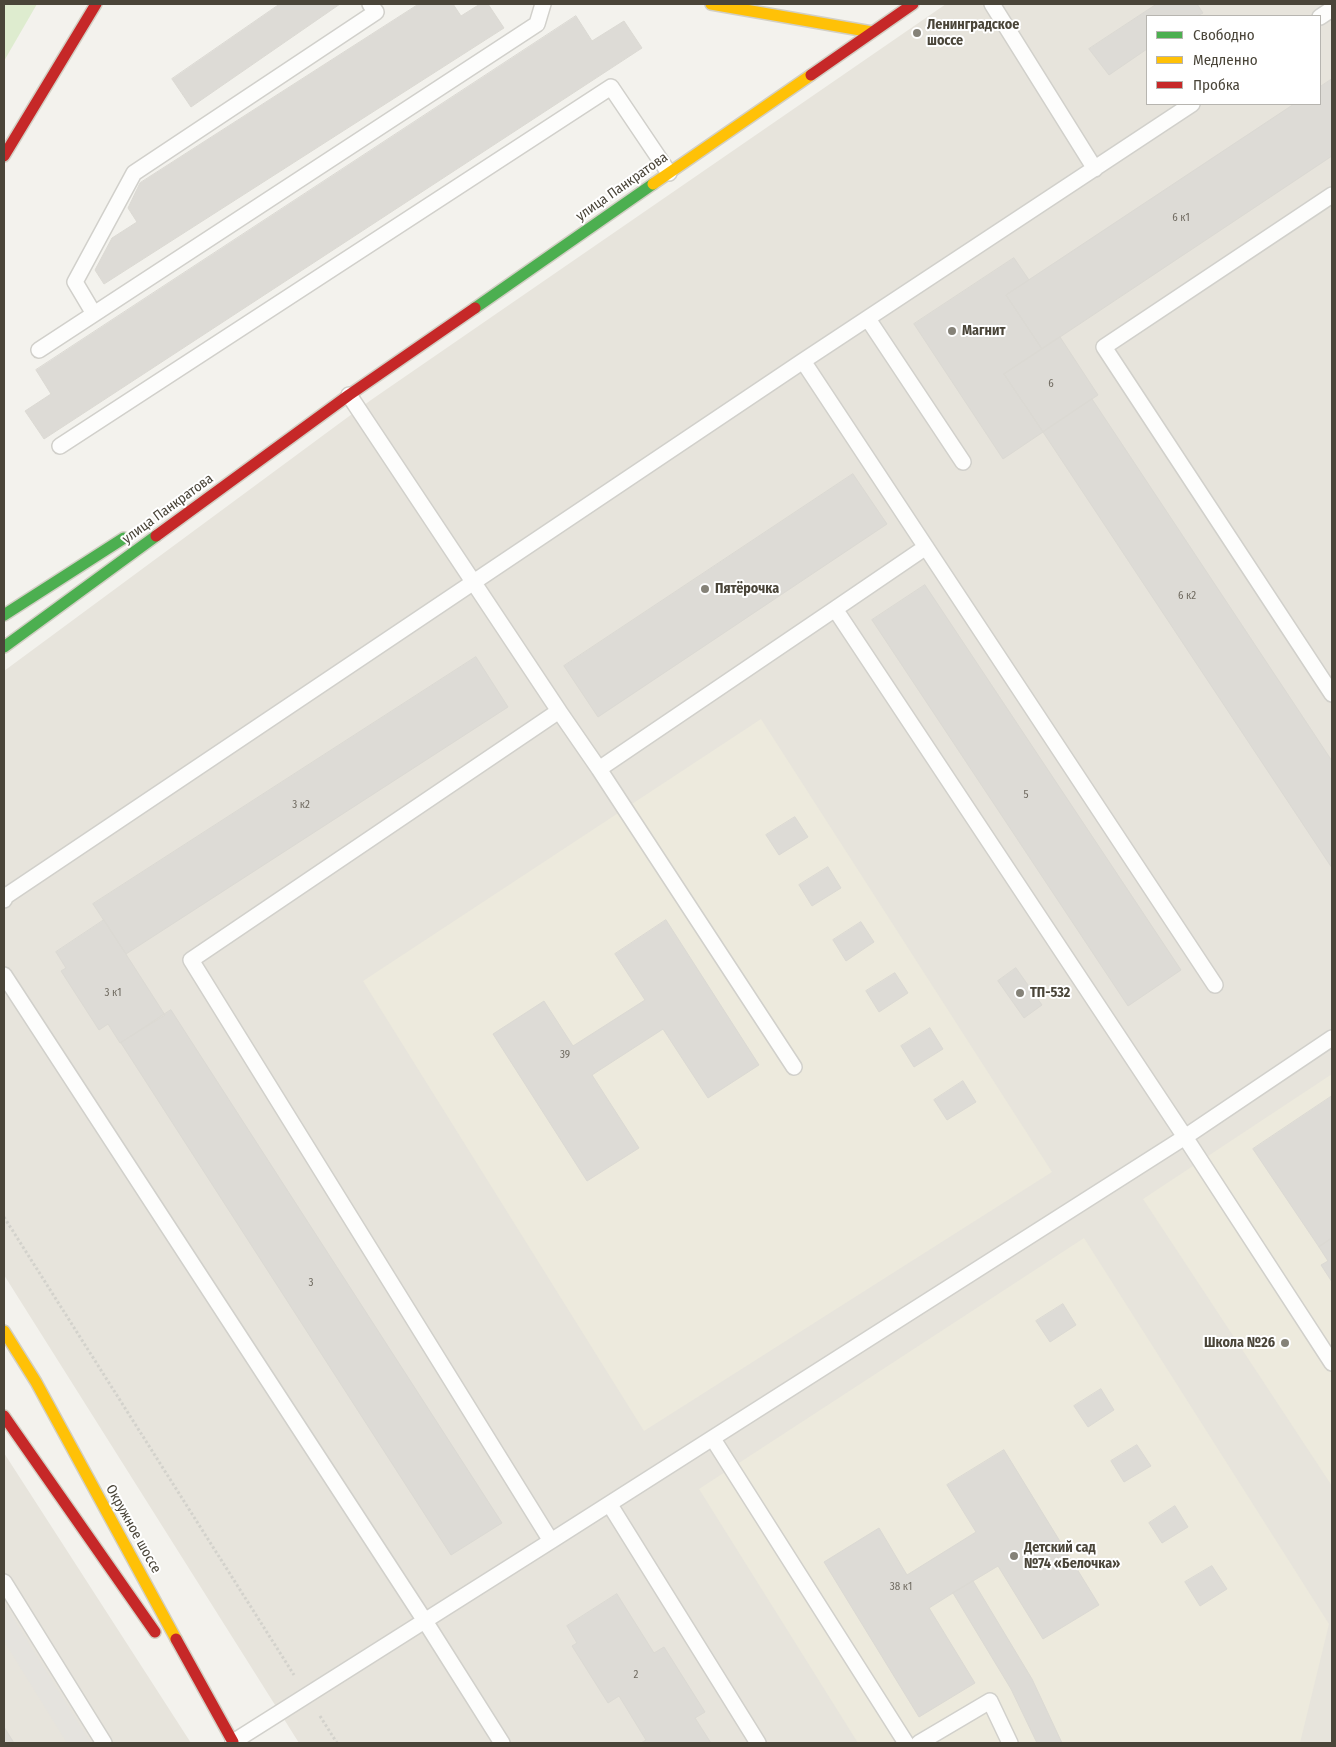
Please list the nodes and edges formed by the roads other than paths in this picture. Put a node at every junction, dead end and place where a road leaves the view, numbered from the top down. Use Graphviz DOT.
graph roads {
  1 [pos="96,4"];
  2 [pos="370,4"];
  3 [pos="543,4"];
  4 [pos="711,4"];
  5 [pos="913,4"];
  6 [pos="992,4"];
  7 [pos="1332,9"];
  8 [pos="1321,16"];
  9 [pos="872,32"];
  10 [pos="1191,105"];
  11 [pos="4,156"];
  12 [pos="1095,169"];
  13 [pos="669,173"];
  14 [pos="1332,194"];
  15 [pos="94,314"];
  16 [pos="868,318"];
  17 [pos="39,350"];
  18 [pos="803,361"];
  19 [pos="349,395"];
  20 [pos="60,446"];
  21 [pos="963,462"];
  22 [pos="199,491"];
  23 [pos="132,533"];
  24 [pos="926,547"];
  25 [pos="474,582"];
  26 [pos="835,609"];
  27 [pos="4,615"];
  28 [pos="4,647"];
  29 [pos="1332,694"];
  30 [pos="560,710"];
  31 [pos="599,769"];
  32 [pos="4,900"];
  33 [pos="4,975"];
  34 [pos="1214,985"];
  35 [pos="1332,1038"];
  36 [pos="794,1067"];
  37 [pos="1185,1137"];
  38 [pos="4,1331"];
  39 [pos="1332,1362"];
  40 [pos="4,1416"];
  41 [pos="713,1439"];
  42 [pos="610,1505"];
  43 [pos="550,1541"];
  44 [pos="4,1582"];
  45 [pos="425,1620"];
  46 [pos="234,1742"];
  47 [pos="104,1743"];
  48 [pos="502,1743"];
  49 [pos="758,1743"];
  50 [pos="906,1743"];
  51 [pos="919,1743"];
  52 [pos="1010,1743"];
  1 -- 11 [label="main road"];
  2 -- 15 [label="lane"];
  3 -- 15 [label="lane"];
  4 -- 9 [label="main road"];
  5 -- 9 [label="main road, улица Панкратова"];
  6 -- 12 [label="lane"];
  7 -- 8 [label="lane"];
  9 -- 13 [label="main road, улица Панкратова"];
  10 -- 12 [label="lane"];
  12 -- 16 [label="lane"];
  13 -- 19 [label="main road, улица Панкратова"];
  13 -- 20 [label="lane"];
  14 -- 29 [label="lane"];
  15 -- 17 [label="lane"];
  16 -- 18 [label="lane"];
  16 -- 21 [label="lane"];
  18 -- 24 [label="lane"];
  18 -- 25 [label="lane"];
  19 -- 22 [label="main road, улица Панкратова"];
  19 -- 25 [label="lane"];
  19 -- 28 [label="main road, улица Панкратова"];
  23 -- 27 [label="main road, улица Панкратова"];
  24 -- 26 [label="lane"];
  24 -- 34 [label="lane"];
  25 -- 30 [label="lane"];
  25 -- 32 [label="lane"];
  26 -- 31 [label="lane"];
  26 -- 37 [label="lane"];
  30 -- 31 [label="lane"];
  30 -- 43 [label="lane"];
  31 -- 36 [label="lane"];
  33 -- 45 [label="lane"];
  35 -- 37 [label="lane"];
  37 -- 39 [label="lane"];
  37 -- 41 [label="lane"];
  38 -- 46 [label="main road, Окружное шоссе"];
  40 -- 46 [label="main road"];
  41 -- 42 [label="lane"];
  41 -- 50 [label="lane"];
  42 -- 43 [label="lane"];
  42 -- 49 [label="lane"];
  43 -- 45 [label="lane"];
  44 -- 47 [label="lane"];
  45 -- 46 [label="lane"];
  45 -- 48 [label="lane"];
  51 -- 52 [label="lane"];
}
